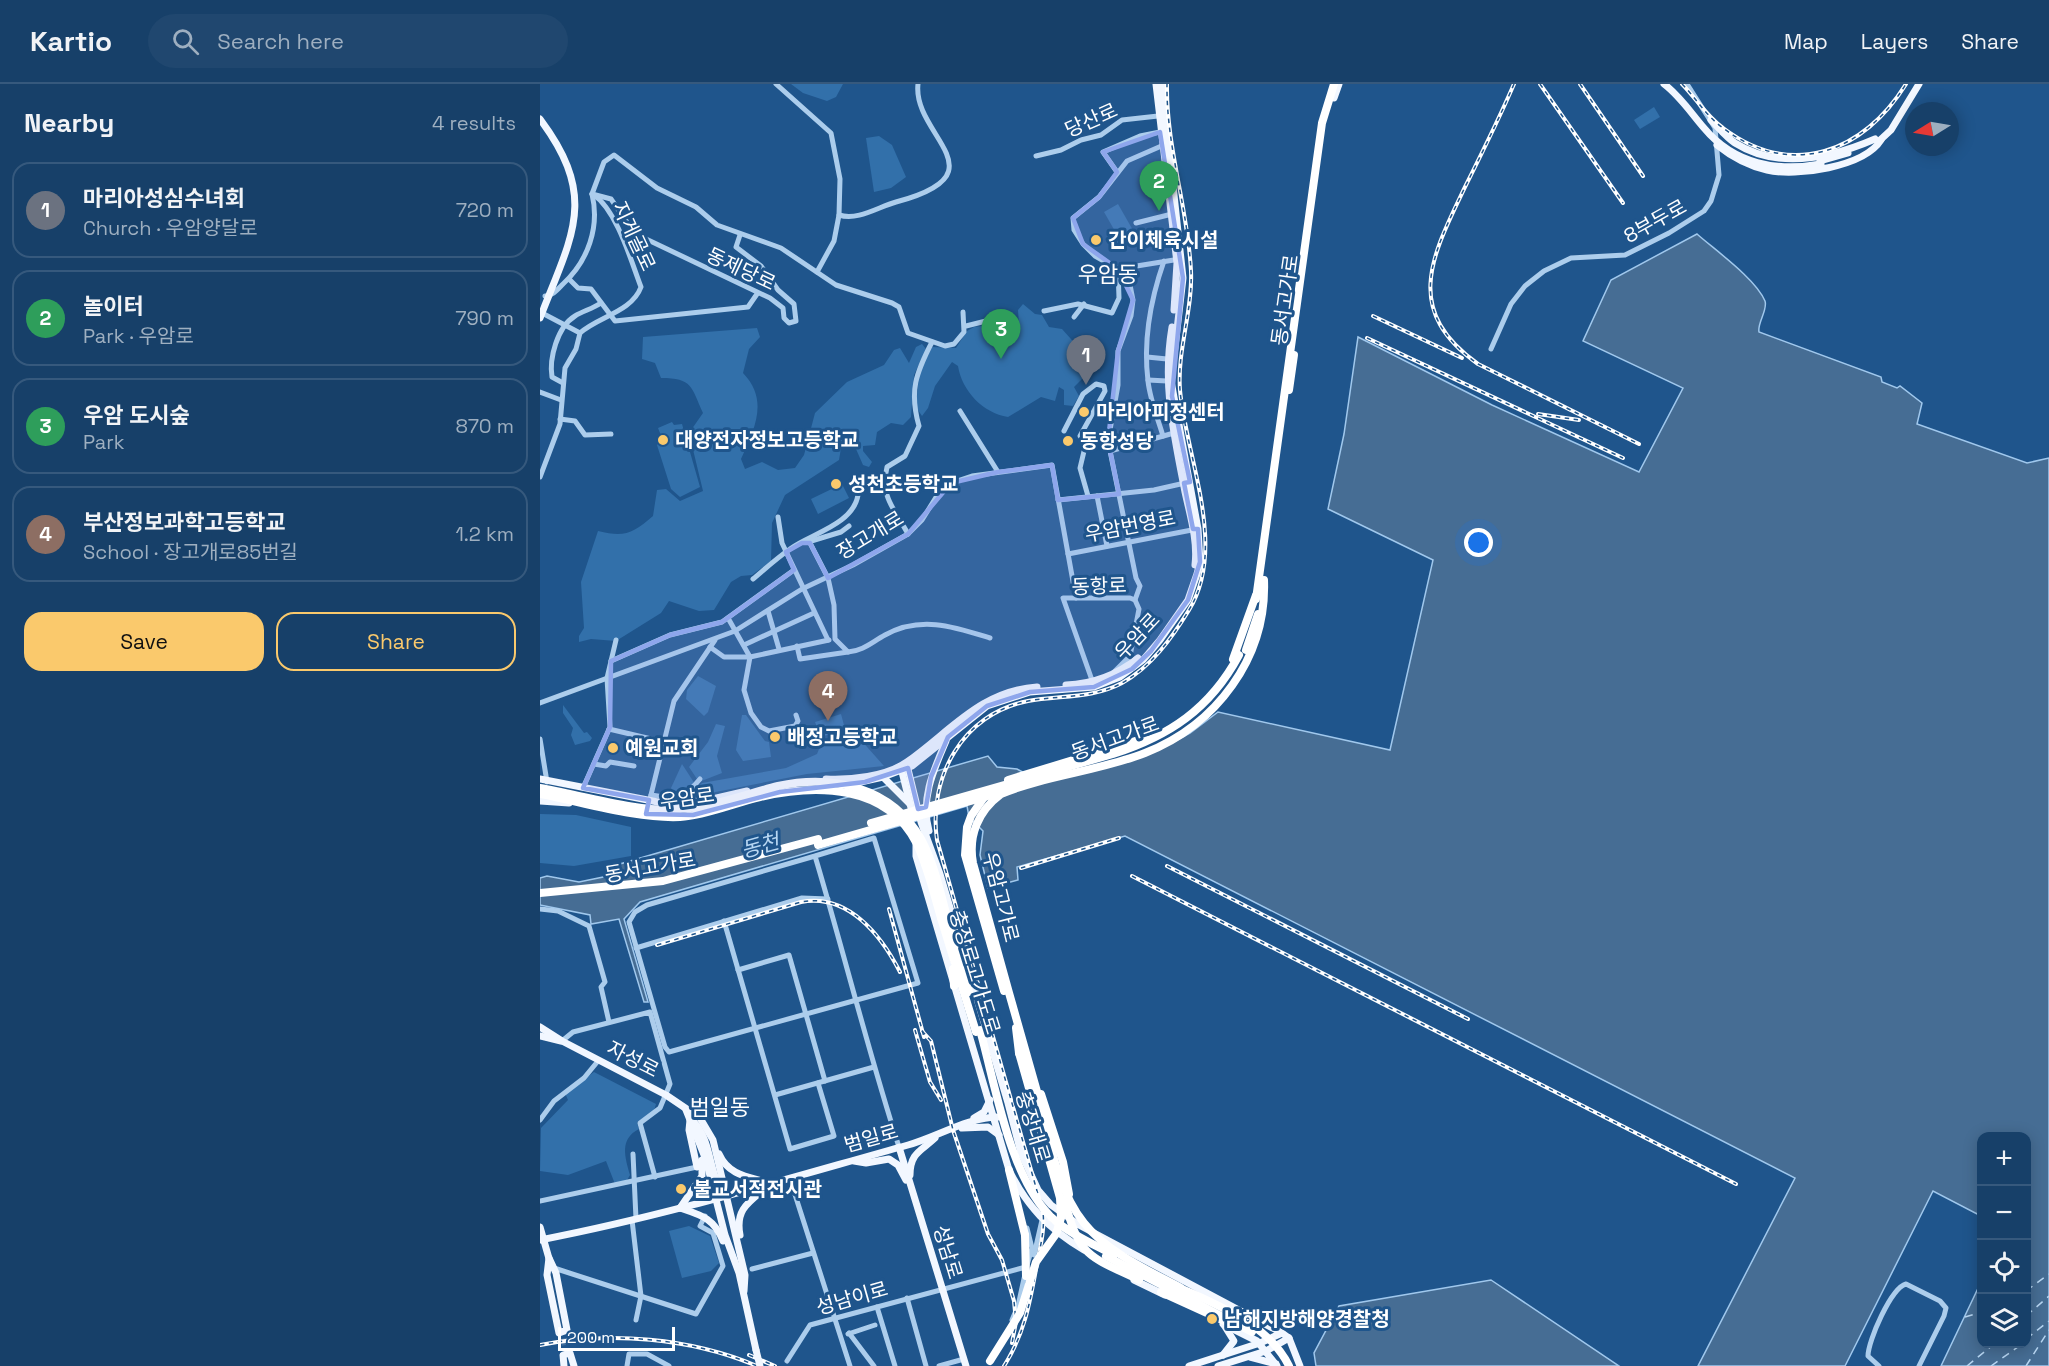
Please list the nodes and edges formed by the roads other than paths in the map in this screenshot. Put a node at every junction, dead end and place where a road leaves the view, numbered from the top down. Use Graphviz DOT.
graph roads {
  1 [pos="776,84"];
  2 [pos="918,84"];
  3 [pos="1156,84"];
  4 [pos="1162,84"];
  5 [pos="1334,84"];
  6 [pos="1339,84"];
  7 [pos="1664,84"];
  8 [pos="1670,84"];
  9 [pos="1687,84"];
  10 [pos="1917,84"];
  11 [pos="1333,100"];
  12 [pos="1158,116"];
  13 [pos="540,119"];
  14 [pos="1711,120"];
  15 [pos="540,126"];
  16 [pos="1161,132"];
  17 [pos="1878,140"];
  18 [pos="1165,144"];
  19 [pos="1739,145"];
  20 [pos="1718,147"];
  21 [pos="1036,156"];
  22 [pos="1820,163"];
  23 [pos="1117,172"];
  24 [pos="592,194"];
  25 [pos="1172,214"];
  26 [pos="839,215"];
  27 [pos="1136,223"];
  28 [pos="740,235"];
  29 [pos="1179,259"];
  30 [pos="1164,261"];
  31 [pos="1119,269"];
  32 [pos="817,272"];
  33 [pos="569,279"];
  34 [pos="757,294"];
  35 [pos="546,296"];
  36 [pos="601,303"];
  37 [pos="1084,304"];
  38 [pos="1044,311"];
  39 [pos="963,312"];
  40 [pos="541,313"];
  41 [pos="610,316"];
  42 [pos="1074,317"];
  43 [pos="990,320"];
  44 [pos="566,326"];
  45 [pos="966,326"];
  46 [pos="580,333"];
  47 [pos="932,342"];
  48 [pos="1491,348"];
  49 [pos="1147,357"];
  50 [pos="1167,359"];
  51 [pos="1148,380"];
  52 [pos="1167,381"];
  53 [pos="563,383"];
  54 [pos="540,392"];
  55 [pos="561,400"];
  56 [pos="960,411"];
  57 [pos="560,419"];
  58 [pos="1064,431"];
  59 [pos="1174,433"];
  60 [pos="611,434"];
  61 [pos="1163,436"];
  62 [pos="1110,451"];
  63 [pos="998,472"];
  64 [pos="540,477"];
  65 [pos="1187,482"];
  66 [pos="1119,494"];
  67 [pos="858,495"];
  68 [pos="1088,496"];
  69 [pos="1097,496"];
  70 [pos="1058,500"];
  71 [pos="778,517"];
  72 [pos="849,526"];
  73 [pos="1195,529"];
  74 [pos="908,534"];
  75 [pos="808,542"];
  76 [pos="1128,542"];
  77 [pos="1107,546"];
  78 [pos="786,552"];
  79 [pos="1068,554"];
  80 [pos="794,570"];
  81 [pos="828,578"];
  82 [pos="753,579"];
  83 [pos="1264,580"];
  84 [pos="802,589"];
  85 [pos="1256,595"];
  86 [pos="1076,598"];
  87 [pos="1135,600"];
  88 [pos="768,611"];
  89 [pos="814,613"];
  90 [pos="728,618"];
  91 [pos="773,630"];
  92 [pos="735,631"];
  93 [pos="990,638"];
  94 [pos="835,639"];
  95 [pos="616,640"];
  96 [pos="715,640"];
  97 [pos="828,640"];
  98 [pos="744,645"];
  99 [pos="797,646"];
  100 [pos="710,647"];
  101 [pos="778,649"];
  102 [pos="848,652"];
  103 [pos="750,657"];
  104 [pos="611,661"];
  105 [pos="1112,675"];
  106 [pos="607,678"];
  107 [pos="1093,683"];
  108 [pos="540,703"];
  109 [pos="796,715"];
  110 [pos="609,729"];
  111 [pos="948,736"];
  112 [pos="540,739"];
  113 [pos="664,742"];
  114 [pos="594,764"];
  115 [pos="634,766"];
  116 [pos="904,767"];
  117 [pos="883,777"];
  118 [pos="700,779"];
  119 [pos="907,779"];
  120 [pos="544,780"];
  121 [pos="583,788"];
  122 [pos="542,791"];
  123 [pos="650,798"];
  124 [pos="540,801"];
  125 [pos="550,802"];
  126 [pos="910,804"];
  127 [pos="625,806"];
  128 [pos="645,819"];
  129 [pos="921,822"];
  130 [pos="815,856"];
  131 [pos="540,895"];
  132 [pos="828,900"];
  133 [pos="540,909"];
  134 [pos="944,917"];
  135 [pos="724,921"];
  136 [pos="953,934"];
  137 [pos="636,948"];
  138 [pos="951,951"];
  139 [pos="738,970"];
  140 [pos="971,981"];
  141 [pos="954,986"];
  142 [pos="856,1002"];
  143 [pos="806,1015"];
  144 [pos="609,1022"];
  145 [pos="540,1027"];
  146 [pos="1017,1028"];
  147 [pos="755,1029"];
  148 [pos="978,1031"];
  149 [pos="540,1036"];
  150 [pos="562,1041"];
  151 [pos="598,1060"];
  152 [pos="874,1067"];
  153 [pos="825,1081"];
  154 [pos="818,1083"];
  155 [pos="666,1095"];
  156 [pos="775,1095"];
  157 [pos="990,1100"];
  158 [pos="1008,1102"];
  159 [pos="993,1109"];
  160 [pos="688,1114"];
  161 [pos="995,1117"];
  162 [pos="540,1120"];
  163 [pos="1012,1122"];
  164 [pos="968,1123"];
  165 [pos="959,1128"];
  166 [pos="938,1135"];
  167 [pos="1000,1136"];
  168 [pos="700,1145"];
  169 [pos="899,1148"];
  170 [pos="716,1150"];
  171 [pos="633,1154"];
  172 [pos="851,1161"];
  173 [pos="697,1167"];
  174 [pos="1009,1170"];
  175 [pos="655,1177"];
  176 [pos="790,1179"];
  177 [pos="633,1182"];
  178 [pos="771,1184"];
  179 [pos="910,1184"];
  180 [pos="1018,1188"];
  181 [pos="727,1197"];
  182 [pos="715,1200"];
  183 [pos="540,1201"];
  184 [pos="680,1208"];
  185 [pos="705,1216"];
  186 [pos="634,1220"];
  187 [pos="1042,1220"];
  188 [pos="540,1227"];
  189 [pos="1094,1231"];
  190 [pos="542,1239"];
  191 [pos="740,1250"];
  192 [pos="813,1253"];
  193 [pos="549,1258"];
  194 [pos="1026,1267"];
  195 [pos="554,1268"];
  196 [pos="752,1269"];
  197 [pos="739,1273"];
  198 [pos="1181,1288"];
  199 [pos="942,1289"];
  200 [pos="744,1291"];
  201 [pos="640,1296"];
  202 [pos="908,1298"];
  203 [pos="877,1307"];
  204 [pos="835,1319"];
  205 [pos="636,1320"];
  206 [pos="1238,1321"];
  207 [pos="1223,1323"];
  208 [pos="875,1324"];
  209 [pos="562,1328"];
  210 [pos="1282,1333"];
  211 [pos="849,1334"];
  212 [pos="841,1336"];
  213 [pos="1289,1338"];
  214 [pos="1260,1343"];
  215 [pos="1266,1351"];
  216 [pos="1222,1357"];
  217 [pos="1248,1357"];
  218 [pos="787,1361"];
  219 [pos="570,1363"];
  220 [pos="965,1363"];
  221 [pos="564,1366"];
  222 [pos="627,1366"];
  223 [pos="669,1366"];
  224 [pos="760,1366"];
  225 [pos="850,1366"];
  226 [pos="874,1366"];
  227 [pos="895,1366"];
  228 [pos="926,1366"];
  229 [pos="939,1366"];
  230 [pos="986,1366"];
  231 [pos="1189,1366"];
  232 [pos="1218,1366"];
  233 [pos="1284,1366"];
  234 [pos="1300,1366"];
  235 [pos="1879,1366"];
  236 [pos="1919,1366"];
  1 -- 26 [label="street"];
  2 -- 26 [label="street"];
  3 -- 12 [label="main road, 우암로"];
  4 -- 18 [label="main road, 우암로"];
  5 -- 85 [label="highway, 동서고가로"];
  6 -- 11 [label="main road, 동서고가로"];
  7 -- 22 [label="main road, bridge"];
  8 -- 22 [label="main road, bridge"];
  9 -- 14 [label="street, 8부두로"];
  10 -- 17 [label="main road"];
  11 -- 83 [label="highway, 동서고가로"];
  12 -- 16 [label="main road, 우암로"];
  12 -- 21 [label="street, 당산로"];
  13 -- 35 [label="main road"];
  14 -- 19 [label="main road"];
  14 -- 20 [label="street, 8부두로"];
  15 -- 35 [label="main road"];
  16 -- 18 [label="main road, 우암로"];
  16 -- 23 [label="street"];
  17 -- 19 [label="main road"];
  17 -- 20 [label="main road"];
  17 -- 22 [label="main road"];
  18 -- 23 [label="street"];
  18 -- 25 [label="main road, 우암로"];
  18 -- 29 [label="main road, 우암로"];
  19 -- 20 [label="main road"];
  20 -- 48 [label="street, 8부두로"];
  23 -- 31 [label="street"];
  24 -- 28 [label="street"];
  24 -- 33 [label="street"];
  24 -- 34 [label="street, 동제당로"];
  24 -- 41 [label="street, 지게골로"];
  25 -- 27 [label="street"];
  25 -- 29 [label="main road, 우암로"];
  26 -- 32 [label="street"];
  28 -- 32 [label="street, 동제당로"];
  28 -- 34 [label="street, 동제당로"];
  29 -- 30 [label="street"];
  29 -- 50 [label="main road, 우암로"];
  29 -- 65 [label="main road, 우암로"];
  30 -- 31 [label="street"];
  30 -- 49 [label="street"];
  31 -- 37 [label="street"];
  31 -- 62 [label="street"];
  32 -- 47 [label="street, 동제당로"];
  33 -- 35 [label="street"];
  33 -- 36 [label="street"];
  34 -- 41 [label="street"];
  35 -- 40 [label="main road"];
  36 -- 41 [label="street"];
  36 -- 44 [label="street"];
  37 -- 38 [label="street"];
  37 -- 42 [label="street"];
  39 -- 45 [label="street"];
  40 -- 44 [label="street"];
  41 -- 46 [label="street, 지게골로"];
  43 -- 45 [label="street"];
  44 -- 46 [label="street"];
  44 -- 53 [label="street"];
  45 -- 47 [label="street"];
  46 -- 53 [label="street"];
  47 -- 74 [label="street"];
  49 -- 50 [label="street"];
  49 -- 51 [label="street"];
  50 -- 52 [label="main road, 우암로"];
  51 -- 52 [label="street"];
  51 -- 61 [label="street"];
  52 -- 59 [label="main road, 우암로"];
  53 -- 55 [label="street"];
  54 -- 55 [label="street"];
  55 -- 57 [label="street"];
  56 -- 63 [label="street"];
  57 -- 60 [label="street"];
  57 -- 64 [label="street"];
  58 -- 68 [label="street"];
  59 -- 61 [label="street"];
  59 -- 65 [label="main road, 우암로"];
  61 -- 62 [label="street"];
  62 -- 66 [label="street"];
  63 -- 70 [label="street, 장고개로"];
  63 -- 74 [label="street, 장고개로"];
  65 -- 66 [label="street"];
  65 -- 73 [label="main road, 우암로"];
  66 -- 69 [label="street"];
  66 -- 76 [label="street"];
  67 -- 75 [label="street, 장고개로"];
  68 -- 69 [label="street"];
  68 -- 70 [label="street"];
  69 -- 77 [label="street"];
  70 -- 79 [label="street, 장고개로"];
  71 -- 78 [label="street"];
  72 -- 75 [label="street"];
  73 -- 76 [label="street, 우암번영로"];
  73 -- 105 [label="main road, 우암로"];
  73 -- 111 [label="main road, 우암로"];
  74 -- 81 [label="street, 장고개로"];
  75 -- 78 [label="street, 장고개로"];
  75 -- 81 [label="street, 장고개로"];
  76 -- 77 [label="street, 우암번영로"];
  76 -- 87 [label="street"];
  77 -- 79 [label="street, 우암번영로"];
  78 -- 80 [label="street"];
  78 -- 82 [label="street, 장고개로"];
  79 -- 86 [label="street, 장고개로"];
  80 -- 84 [label="street"];
  80 -- 90 [label="street"];
  81 -- 84 [label="street, 장고개로"];
  81 -- 94 [label="street"];
  83 -- 131 [label="highway, 동서고가로, bridge"];
  83 -- 146 [label="highway, 우암고가로, bridge"];
  84 -- 88 [label="street, 장고개로"];
  84 -- 89 [label="street"];
  85 -- 131 [label="highway, 동서고가로, bridge"];
  85 -- 146 [label="highway, 우암고가로, bridge"];
  86 -- 87 [label="street, 동항로"];
  86 -- 107 [label="street, 동항로"];
  87 -- 105 [label="street, 동항로"];
  88 -- 91 [label="street"];
  88 -- 92 [label="street, 장고개로"];
  89 -- 91 [label="street"];
  89 -- 97 [label="street"];
  90 -- 92 [label="street"];
  90 -- 104 [label="street"];
  91 -- 98 [label="street"];
  91 -- 101 [label="street"];
  92 -- 96 [label="street, 장고개로"];
  92 -- 98 [label="street"];
  93 -- 102 [label="street"];
  94 -- 97 [label="street"];
  94 -- 102 [label="street"];
  95 -- 104 [label="street"];
  96 -- 100 [label="street"];
  96 -- 106 [label="street, 장고개로"];
  97 -- 99 [label="street"];
  98 -- 103 [label="street"];
  99 -- 101 [label="street"];
  99 -- 102 [label="street"];
  100 -- 103 [label="street"];
  100 -- 113 [label="street"];
  101 -- 103 [label="street"];
  103 -- 109 [label="street"];
  104 -- 106 [label="street"];
  105 -- 107 [label="main road, 우암로"];
  106 -- 108 [label="street, 장고개로"];
  106 -- 110 [label="street"];
  107 -- 116 [label="main road, 우암로"];
  110 -- 113 [label="street"];
  110 -- 114 [label="street"];
  111 -- 116 [label="main road, 우암로"];
  111 -- 129 [label="main road, bridge"];
  112 -- 120 [label="street"];
  113 -- 123 [label="street"];
  114 -- 115 [label="street"];
  114 -- 121 [label="street"];
  116 -- 117 [label="main road, 우암로"];
  116 -- 119 [label="main road, 충장대로"];
  116 -- 123 [label="main road, 우암로"];
  117 -- 126 [label="main road"];
  117 -- 128 [label="main road, 우암로"];
  118 -- 123 [label="street"];
  119 -- 126 [label="main road, 충장대로"];
  119 -- 129 [label="main road, 충장대로, bridge"];
  120 -- 121 [label="main road"];
  120 -- 122 [label="street"];
  121 -- 123 [label="main road"];
  122 -- 125 [label="street"];
  122 -- 127 [label="main road"];
  122 -- 134 [label="highway, 충장로고가도로, bridge"];
  123 -- 127 [label="main road"];
  123 -- 128 [label="street"];
  124 -- 125 [label="main road, 우암로"];
  125 -- 128 [label="main road, 우암로"];
  126 -- 129 [label="main road, 충장대로, bridge"];
  127 -- 128 [label="main road"];
  129 -- 140 [label="main road, 충장대로"];
  129 -- 141 [label="main road, 충장대로"];
  130 -- 132 [label="street"];
  130 -- 137 [label="street"];
  130 -- 142 [label="street"];
  132 -- 135 [label="street"];
  132 -- 142 [label="street"];
  133 -- 144 [label="street"];
  134 -- 136 [label="highway, 충장로고가도로"];
  134 -- 138 [label="highway, 충장로고가도로"];
  135 -- 137 [label="street"];
  135 -- 139 [label="street"];
  136 -- 140 [label="highway"];
  136 -- 148 [label="highway, 충장로고가도로"];
  137 -- 147 [label="street"];
  138 -- 141 [label="highway"];
  138 -- 148 [label="highway, 충장로고가도로"];
  139 -- 143 [label="street"];
  139 -- 147 [label="street"];
  140 -- 158 [label="main road, 충장대로"];
  141 -- 157 [label="main road, 충장대로"];
  142 -- 143 [label="street"];
  142 -- 152 [label="street"];
  143 -- 147 [label="street"];
  143 -- 153 [label="street"];
  144 -- 150 [label="street"];
  144 -- 155 [label="street"];
  145 -- 150 [label="main road, 자성로"];
  146 -- 189 [label="highway, bridge"];
  146 -- 198 [label="highway, 우암고가로, bridge"];
  146 -- 206 [label="highway, 우암고가로, bridge"];
  146 -- 230 [label="highway, bridge"];
  147 -- 156 [label="street"];
  148 -- 198 [label="highway, 충장로고가도로, bridge"];
  148 -- 206 [label="highway, 충장로고가도로, bridge"];
  149 -- 150 [label="main road, 자성로"];
  150 -- 151 [label="main road, 자성로"];
  151 -- 155 [label="main road, 자성로"];
  151 -- 162 [label="street"];
  152 -- 153 [label="street"];
  152 -- 169 [label="street"];
  153 -- 154 [label="street"];
  154 -- 156 [label="street"];
  154 -- 156 [label="street"];
  155 -- 160 [label="main road, 자성로"];
  155 -- 175 [label="street"];
  157 -- 159 [label="main road, 충장대로"];
  157 -- 164 [label="main road"];
  158 -- 159 [label="main road"];
  158 -- 163 [label="main road, 충장대로"];
  159 -- 161 [label="main road, 충장대로"];
  160 -- 168 [label="main road, 자성로"];
  160 -- 170 [label="main road, 자성로"];
  160 -- 173 [label="main road"];
  160 -- 181 [label="main road, 자성로"];
  161 -- 163 [label="main road"];
  161 -- 164 [label="main road"];
  161 -- 167 [label="main road, 충장대로"];
  163 -- 189 [label="main road, 충장대로"];
  164 -- 165 [label="main road"];
  165 -- 166 [label="main road, 범일로"];
  165 -- 167 [label="main road"];
  166 -- 169 [label="main road, 범일로"];
  166 -- 179 [label="main road"];
  167 -- 174 [label="main road, 충장대로"];
  168 -- 182 [label="main road, 자성로"];
  168 -- 184 [label="main road"];
  169 -- 172 [label="main road, 범일로"];
  169 -- 179 [label="main road, 성남로"];
  170 -- 178 [label="main road"];
  170 -- 181 [label="main road, 자성로"];
  171 -- 177 [label="street"];
  172 -- 176 [label="main road, 범일로"];
  172 -- 179 [label="main road"];
  173 -- 175 [label="street"];
  174 -- 180 [label="main road, 충장대로"];
  174 -- 230 [label="highway, bridge"];
  175 -- 177 [label="street"];
  176 -- 178 [label="main road, 범일로"];
  176 -- 192 [label="street"];
  177 -- 183 [label="street"];
  177 -- 186 [label="street"];
  178 -- 181 [label="main road, 범일로"];
  178 -- 191 [label="main road"];
  179 -- 199 [label="main road, 성남로"];
  180 -- 187 [label="main road, 충장대로"];
  180 -- 194 [label="street"];
  181 -- 182 [label="main road, 범일로"];
  181 -- 191 [label="main road, 자성로"];
  182 -- 184 [label="main road"];
  182 -- 197 [label="main road, 자성로"];
  184 -- 185 [label="main road"];
  184 -- 186 [label="main road"];
  185 -- 197 [label="main road"];
  185 -- 201 [label="street"];
  186 -- 190 [label="main road"];
  186 -- 201 [label="street"];
  187 -- 207 [label="main road, 충장대로"];
  187 -- 230 [label="street"];
  188 -- 190 [label="main road"];
  189 -- 210 [label="main road, 충장대로"];
  190 -- 193 [label="main road"];
  191 -- 200 [label="main road, 자성로"];
  192 -- 196 [label="street"];
  192 -- 204 [label="street"];
  193 -- 195 [label="main road"];
  193 -- 195 [label="main road"];
  193 -- 209 [label="main road"];
  194 -- 199 [label="street, 성남이로"];
  194 -- 230 [label="street"];
  195 -- 201 [label="street"];
  197 -- 200 [label="main road, 자성로"];
  198 -- 206 [label="highway, 충장로고가도로, bridge"];
  199 -- 202 [label="street, 성남이로"];
  199 -- 220 [label="main road, 성남로"];
  200 -- 224 [label="main road, 자성로, bridge"];
  201 -- 205 [label="street"];
  202 -- 203 [label="street, 성남이로"];
  202 -- 228 [label="street"];
  203 -- 204 [label="street, 성남이로"];
  203 -- 227 [label="street"];
  204 -- 212 [label="street"];
  204 -- 218 [label="street, 성남이로"];
  206 -- 233 [label="highway, 충장로고가도로, bridge"];
  207 -- 214 [label="main road, 충장대로"];
  207 -- 216 [label="main road"];
  208 -- 211 [label="street"];
  210 -- 213 [label="main road, 충장대로"];
  210 -- 214 [label="main road"];
  211 -- 212 [label="street"];
  211 -- 226 [label="street"];
  212 -- 225 [label="street"];
  213 -- 215 [label="main road"];
  213 -- 234 [label="main road"];
  214 -- 215 [label="main road, 충장대로"];
  214 -- 216 [label="main road"];
  215 -- 217 [label="main road"];
  215 -- 233 [label="main road, 충장대로"];
  216 -- 231 [label="main road"];
  217 -- 232 [label="main road"];
  217 -- 233 [label="main road"];
  219 -- 221 [label="main road"];
  220 -- 229 [label="street"];
  222 -- 223 [label="street"];
  235 -- 236 [label="street"];
}
